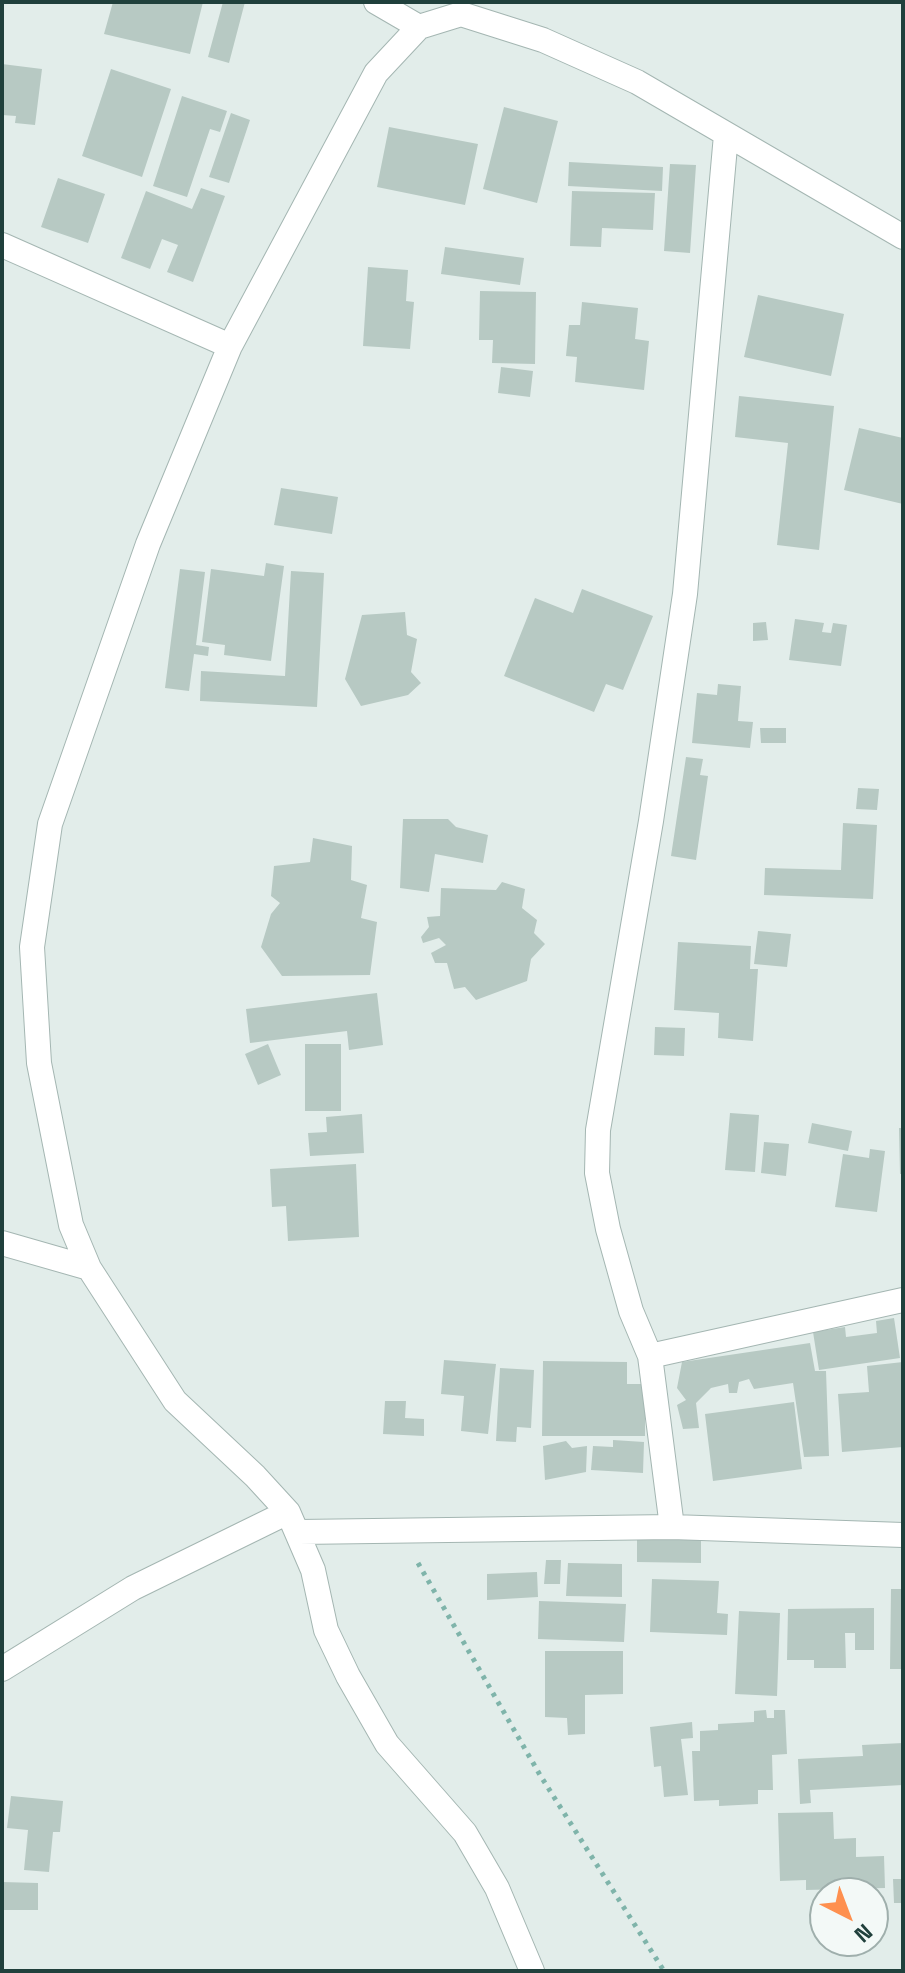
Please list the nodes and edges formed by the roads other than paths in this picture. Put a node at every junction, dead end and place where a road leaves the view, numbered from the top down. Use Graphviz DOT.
graph roads {
  1 [pos="376,2"];
  2 [pos="466,8"];
  3 [pos="419,27"];
  4 [pos="726,135"];
  5 [pos="903,237"];
  6 [pos="2,245"];
  7 [pos="230,346"];
  8 [pos="2,1243"];
  9 [pos="89,1268"];
  10 [pos="903,1300"];
  11 [pos="650,1356"];
  12 [pos="294,1522"];
  13 [pos="672,1527"];
  14 [pos="903,1535"];
  15 [pos="2,1669"];
  16 [pos="532,1971"];
  1 -- 3 [label="street"];
  2 -- 3 [label="street"];
  2 -- 4 [label="street"];
  3 -- 7 [label="street"];
  4 -- 5 [label="street"];
  4 -- 11 [label="street"];
  6 -- 7 [label="street"];
  7 -- 9 [label="street"];
  8 -- 9 [label="street"];
  9 -- 12 [label="street"];
  10 -- 11 [label="street"];
  11 -- 13 [label="street"];
  12 -- 13 [label="street"];
  12 -- 15 [label="street"];
  12 -- 16 [label="street"];
  13 -- 14 [label="street"];
}
